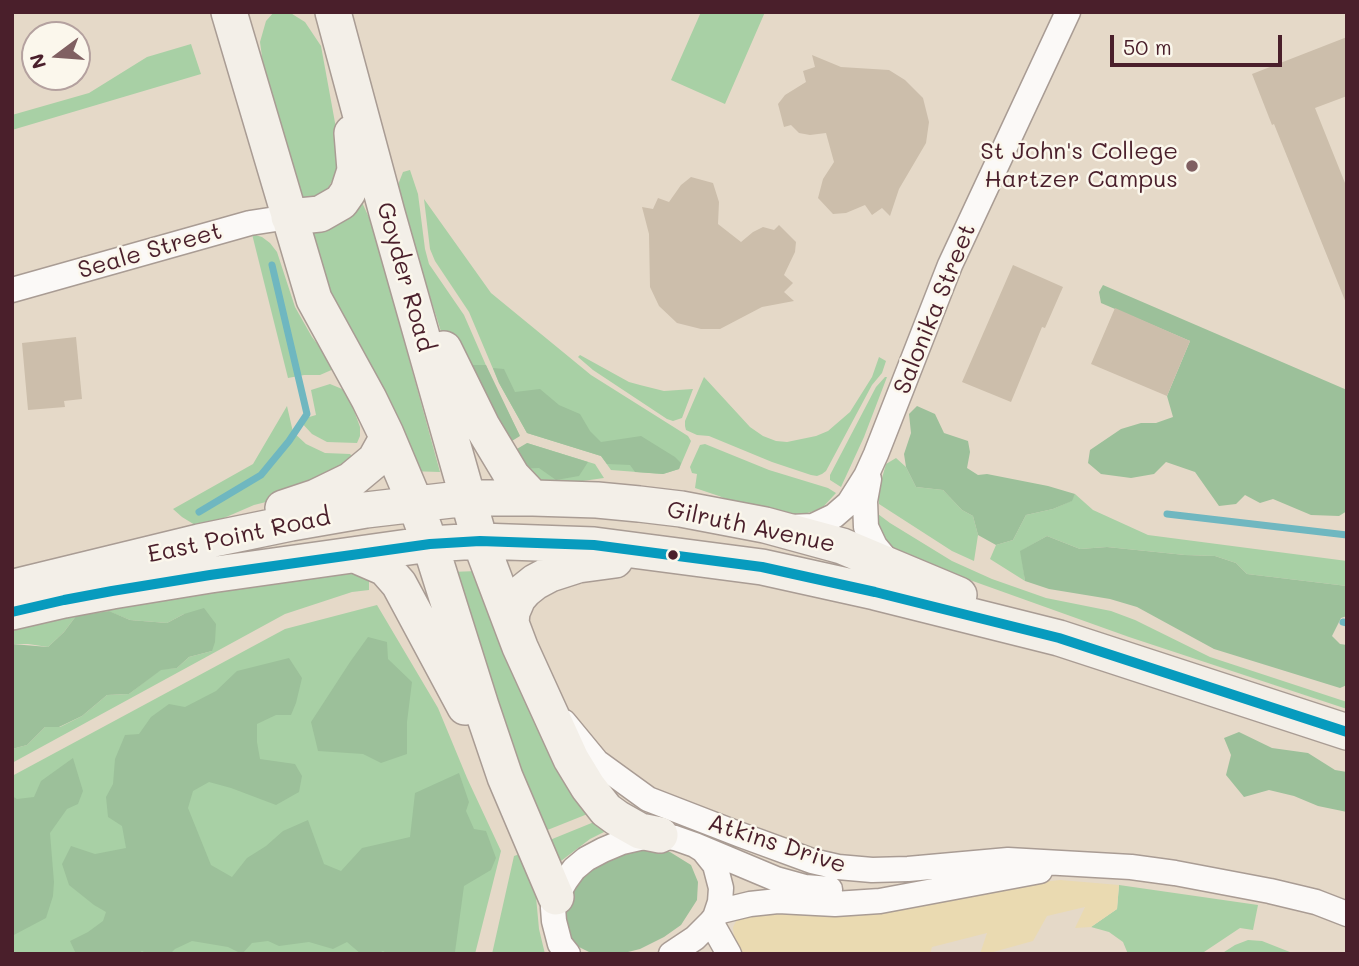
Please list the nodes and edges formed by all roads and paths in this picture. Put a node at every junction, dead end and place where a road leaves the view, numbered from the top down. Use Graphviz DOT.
graph roads {
  1 [pos="229,12"];
  2 [pos="333,12"];
  3 [pos="1068,12"];
  4 [pos="387,214"];
  5 [pos="289,217"];
  6 [pos="12,290"];
  7 [pos="386,434"];
  8 [pos="876,454"];
  9 [pos="468,498"];
  10 [pos="533,498"];
  11 [pos="415,503"];
  12 [pos="765,525"];
  13 [pos="480,541"];
  14 [pos="199,542"];
  15 [pos="430,544"];
  16 [pos="355,555"];
  17 [pos="720,561"];
  18 [pos="895,568"];
  19 [pos="12,587"];
  20 [pos="12,612"];
  21 [pos="511,623"];
  22 [pos="1059,638"];
  23 [pos="543,695"];
  24 [pos="1347,732"];
  25 [pos="505,777"];
  26 [pos="660,835"];
  27 [pos="695,845"];
  28 [pos="1057,861"];
  29 [pos="1100,865"];
  30 [pos="556,897"];
  31 [pos="1347,914"];
  32 [pos="714,917"];
  33 [pos="563,950"];
  34 [pos="671,954"];
  35 [pos="729,954"];
  1 -- 5 [label="street"];
  2 -- 4 [label="street, Goyder Road"];
  2 -- 5 [label="street"];
  3 -- 8 [label="street, Salonika Street"];
  4 -- 9 [label="street, Goyder Road"];
  4 -- 10 [label="street"];
  5 -- 6 [label="street, Seale Street"];
  5 -- 7 [label="street"];
  7 -- 11 [label="street"];
  7 -- 14 [label="street"];
  8 -- 12 [label="street, Salonika Street"];
  8 -- 18 [label="street, Salonika Street"];
  9 -- 10 [label="street, Gilruth Avenue"];
  9 -- 11 [label="street, East Point Road"];
  9 -- 13 [label="street, Goyder Road"];
  10 -- 12 [label="street, Gilruth Avenue"];
  11 -- 14 [label="street, East Point Road"];
  11 -- 15 [label="street"];
  12 -- 18 [label="street, Gilruth Avenue"];
  13 -- 15 [label="street, Gilruth Avenue"];
  13 -- 17 [label="street, Gilruth Avenue"];
  13 -- 21 [label="street, Goyder Road"];
  14 -- 19 [label="street, East Point Road"];
  15 -- 16 [label="street, East Point Road"];
  15 -- 25 [label="street"];
  16 -- 20 [label="street, East Point Road"];
  16 -- 25 [label="street"];
  17 -- 21 [label="street"];
  17 -- 22 [label="street, Gilruth Avenue"];
  18 -- 22 [label="street, Gilruth Avenue"];
  21 -- 23 [label="street, Goyder Road"];
  22 -- 24 [label="street, Gilruth Avenue"];
  23 -- 26 [label="street, Goyder Road"];
  23 -- 28 [label="street, Atkins Drive"];
  25 -- 30 [label="street"];
  26 -- 27 [label="street, Atkins Drive"];
  26 -- 30 [label="street"];
  27 -- 28 [label="street, Atkins Drive"];
  27 -- 32 [label="street"];
  28 -- 29 [label="street, Atkins Drive"];
  29 -- 31 [label="street, Atkins Drive"];
  29 -- 32 [label="street, Atkins Drive"];
  30 -- 33 [label="street"];
  32 -- 34 [label="street"];
  32 -- 35 [label="street"];
}
